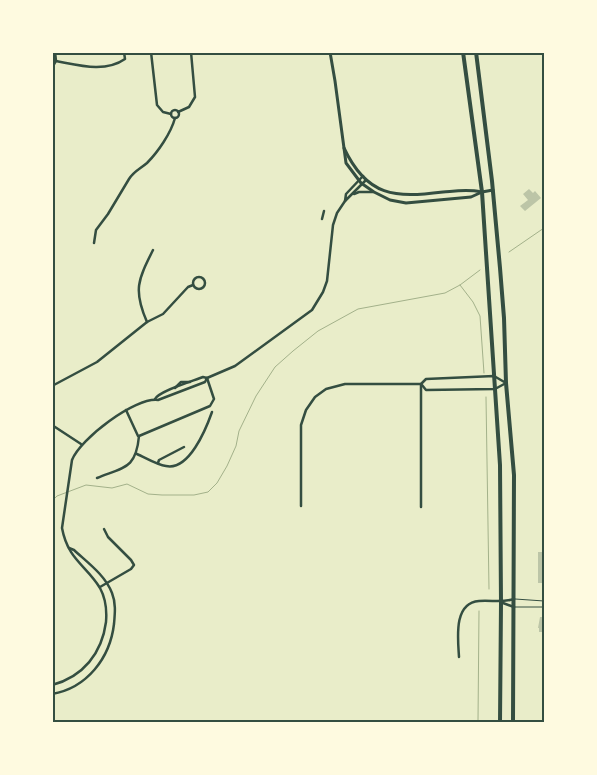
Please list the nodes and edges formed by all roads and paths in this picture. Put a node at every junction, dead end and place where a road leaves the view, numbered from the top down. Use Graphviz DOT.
graph roads {
  1 [pos="55,52"];
  2 [pos="124,52"];
  3 [pos="151,52"];
  4 [pos="191,52"];
  5 [pos="330,52"];
  6 [pos="463,52"];
  7 [pos="476,52"];
  8 [pos="56,62"];
  9 [pos="52,68"];
  10 [pos="178,112"];
  11 [pos="171,114"];
  12 [pos="175,118"];
  13 [pos="342,143"];
  14 [pos="362,176"];
  15 [pos="359,180"];
  16 [pos="367,180"];
  17 [pos="363,184"];
  18 [pos="493,190"];
  19 [pos="374,192"];
  20 [pos="482,192"];
  21 [pos="353,195"];
  22 [pos="345,201"];
  23 [pos="324,211"];
  24 [pos="322,219"];
  25 [pos="94,242"];
  26 [pos="152,250"];
  27 [pos="193,285"];
  28 [pos="147,322"];
  29 [pos="494,376"];
  30 [pos="207,378"];
  31 [pos="506,383"];
  32 [pos="421,384"];
  33 [pos="52,386"];
  34 [pos="495,389"];
  35 [pos="155,399"];
  36 [pos="126,410"];
  37 [pos="212,412"];
  38 [pos="52,425"];
  39 [pos="138,436"];
  40 [pos="81,444"];
  41 [pos="184,447"];
  42 [pos="137,454"];
  43 [pos="158,463"];
  44 [pos="97,478"];
  45 [pos="301,506"];
  46 [pos="421,507"];
  47 [pos="104,529"];
  48 [pos="69,548"];
  49 [pos="107,583"];
  50 [pos="100,587"];
  51 [pos="514,600"];
  52 [pos="544,601"];
  53 [pos="501,602"];
  54 [pos="544,607"];
  55 [pos="514,608"];
  56 [pos="459,657"];
  57 [pos="52,685"];
  58 [pos="52,694"];
  59 [pos="500,722"];
  60 [pos="513,722"];
  1 -- 8 [label="street"];
  2 -- 8 [label="street"];
  3 -- 11 [label="street"];
  4 -- 10 [label="street"];
  5 -- 13 [label="street"];
  6 -- 20 [label="highway"];
  7 -- 18 [label="highway"];
  8 -- 9 [label="street"];
  10 -- 11 [label="street"];
  10 -- 12 [label="street"];
  11 -- 12 [label="street"];
  12 -- 25 [label="street"];
  13 -- 14 [label="street"];
  13 -- 15 [label="street"];
  14 -- 15 [label="street"];
  14 -- 16 [label="street"];
  15 -- 17 [label="street"];
  15 -- 22 [label="street"];
  16 -- 17 [label="street"];
  16 -- 20 [label="street"];
  17 -- 19 [label="street"];
  17 -- 21 [label="street"];
  18 -- 20 [label="street"];
  18 -- 31 [label="highway"];
  19 -- 20 [label="street"];
  19 -- 21 [label="street"];
  20 -- 29 [label="highway"];
  21 -- 22 [label="street"];
  22 -- 30 [label="street"];
  23 -- 24 [label="street"];
  26 -- 28 [label="street"];
  27 -- 27 [label="street"];
  27 -- 28 [label="street"];
  28 -- 33 [label="street"];
  29 -- 31 [label="street"];
  29 -- 32 [label="street"];
  29 -- 34 [label="highway"];
  30 -- 35 [label="street"];
  30 -- 35 [label="street"];
  30 -- 39 [label="street"];
  31 -- 34 [label="street"];
  31 -- 51 [label="highway"];
  32 -- 34 [label="street"];
  32 -- 45 [label="street"];
  32 -- 46 [label="street"];
  34 -- 53 [label="highway"];
  35 -- 36 [label="street"];
  36 -- 39 [label="street"];
  36 -- 40 [label="street"];
  37 -- 43 [label="street"];
  38 -- 40 [label="street"];
  39 -- 42 [label="street"];
  40 -- 48 [label="street"];
  41 -- 43 [label="street"];
  42 -- 43 [label="street"];
  42 -- 44 [label="street"];
  47 -- 49 [label="street"];
  48 -- 49 [label="street"];
  48 -- 50 [label="street"];
  49 -- 50 [label="street"];
  49 -- 58 [label="street"];
  50 -- 57 [label="street"];
  51 -- 52 [label="lane"];
  51 -- 53 [label="street"];
  51 -- 55 [label="highway"];
  53 -- 55 [label="street"];
  53 -- 56 [label="street"];
  53 -- 59 [label="highway"];
  54 -- 55 [label="lane"];
  55 -- 60 [label="highway"];
}
